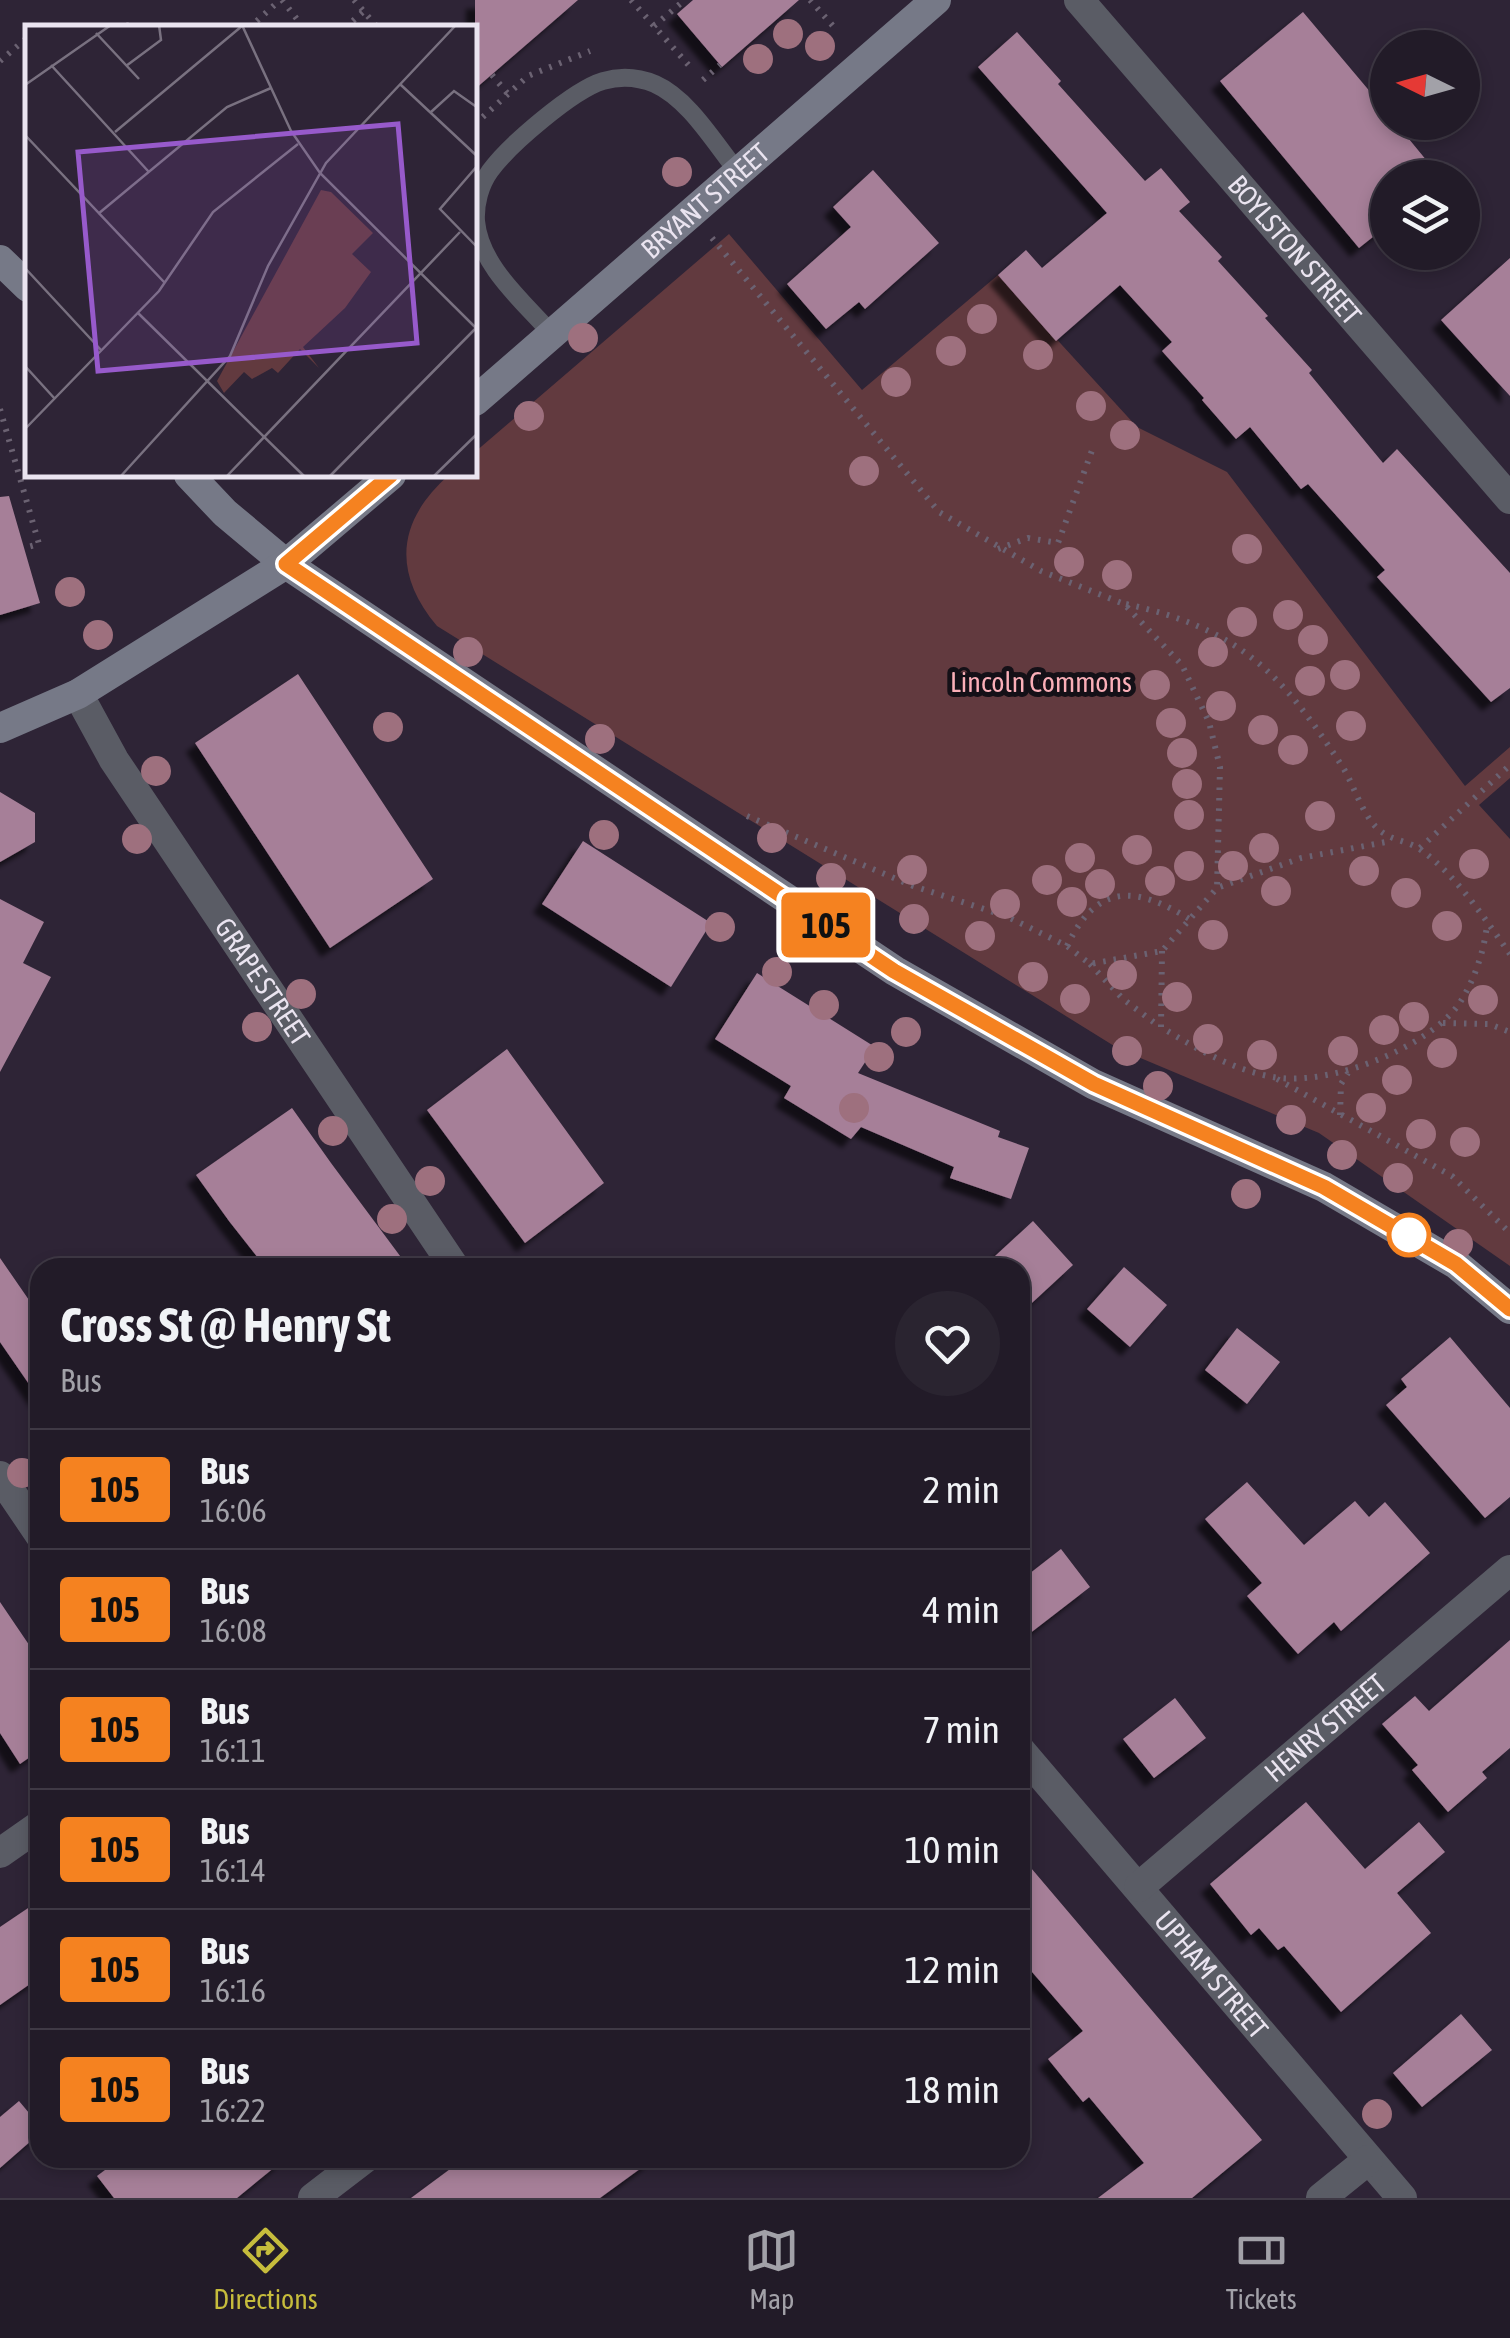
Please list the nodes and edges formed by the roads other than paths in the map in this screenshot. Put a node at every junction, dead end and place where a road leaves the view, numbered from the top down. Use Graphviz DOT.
graph roads {
  1 [pos="936,0"];
  2 [pos="1079,0"];
  3 [pos="738,172"];
  4 [pos="478,196"];
  5 [pos="478,225"];
  6 [pos="0,260"];
  7 [pos="25,285"];
  8 [pos="551,333"];
  9 [pos="478,398"];
  10 [pos="192,478"];
  11 [pos="386,478"];
  12 [pos="1510,499"];
  13 [pos="286,564"];
  14 [pos="78,694"];
  15 [pos="0,728"];
  16 [pos="447,1258"];
  17 [pos="1510,1309"];
  18 [pos="0,1476"];
  19 [pos="30,1520"];
  20 [pos="1510,1570"];
  21 [pos="1030,1761"];
  22 [pos="30,1833"];
  23 [pos="0,1853"];
  24 [pos="1139,1886"];
  25 [pos="1368,2160"];
  26 [pos="352,2168"];
  27 [pos="313,2198"];
  28 [pos="1321,2198"];
  29 [pos="1402,2198"];
  1 -- 3 [label="main road, BRYANT STREET"];
  2 -- 12 [label="street, BOYLSTON STREET"];
  3 -- 4 [label="lane"];
  3 -- 8 [label="main road, BRYANT STREET"];
  5 -- 8 [label="lane"];
  6 -- 7 [label="main road"];
  8 -- 9 [label="main road, BRYANT STREET"];
  10 -- 13 [label="main road"];
  11 -- 13 [label="main road"];
  13 -- 14 [label="main road"];
  13 -- 17 [label="main road"];
  14 -- 15 [label="main road"];
  14 -- 16 [label="street, GRAPE STREET"];
  18 -- 19 [label="street"];
  20 -- 24 [label="street, HENRY STREET"];
  21 -- 24 [label="street, UPHAM STREET"];
  22 -- 23 [label="street"];
  24 -- 25 [label="street, UPHAM STREET"];
  25 -- 28 [label="street"];
  25 -- 29 [label="street, UPHAM STREET"];
  26 -- 27 [label="street"];
}
